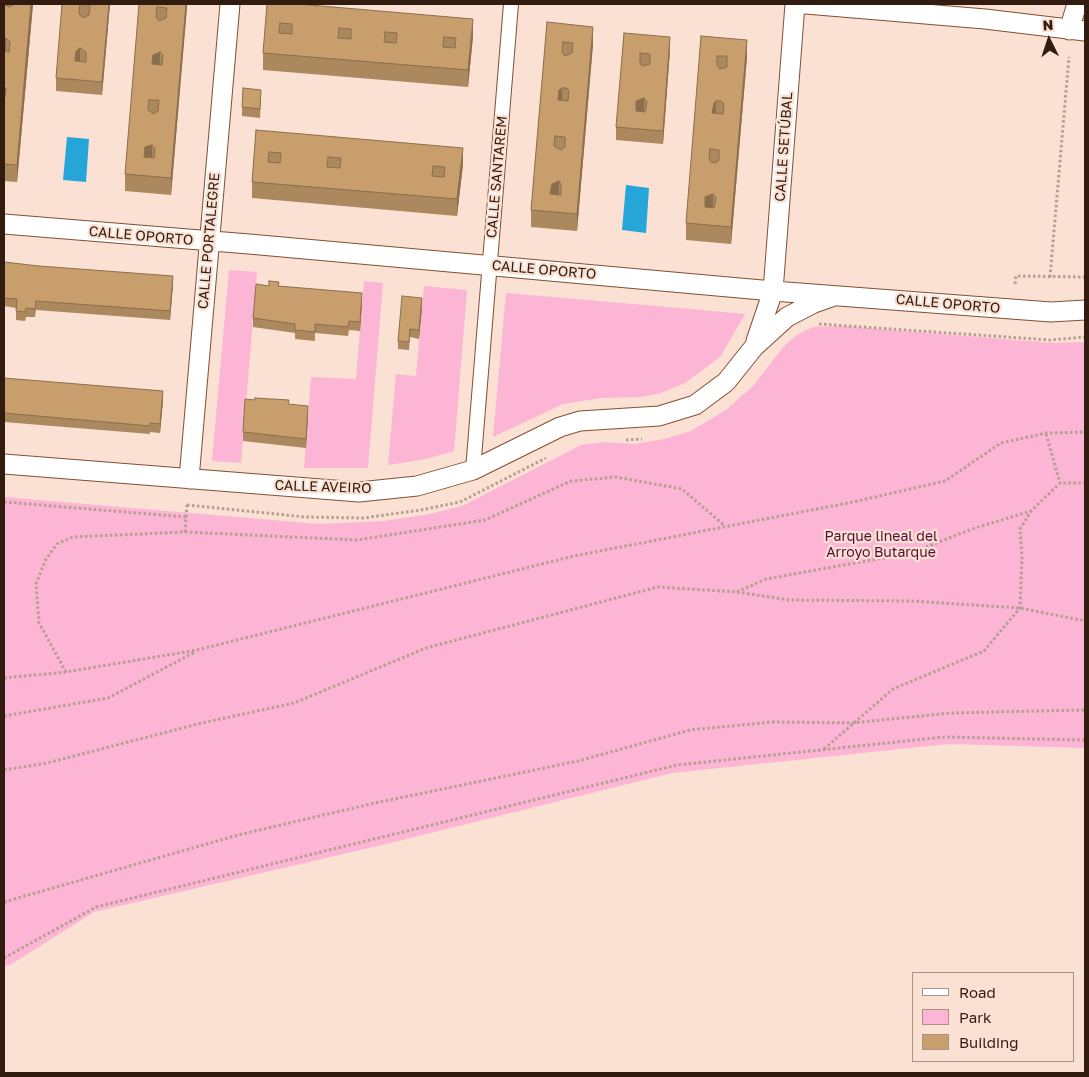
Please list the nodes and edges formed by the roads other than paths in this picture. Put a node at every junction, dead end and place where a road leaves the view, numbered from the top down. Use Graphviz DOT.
graph roads {
  1 [pos="230,4"];
  2 [pos="511,4"];
  3 [pos="795,4"];
  4 [pos="806,4"];
  5 [pos="1077,4"];
  6 [pos="986,11"];
  7 [pos="1077,31"];
  8 [pos="4,224"];
  9 [pos="209,242"];
  10 [pos="490,265"];
  11 [pos="773,291"];
  12 [pos="838,295"];
  13 [pos="1085,310"];
  14 [pos="754,346"];
  15 [pos="4,464"];
  16 [pos="473,470"];
  17 [pos="189,479"];
  1 -- 9 [label="street, CALLE PORTALEGRE"];
  2 -- 10 [label="street, CALLE SANTAREM"];
  3 -- 11 [label="street, CALLE SETÚBAL"];
  4 -- 6 [label="street"];
  5 -- 7 [label="street"];
  6 -- 7 [label="street"];
  8 -- 9 [label="street, CALLE OPORTO"];
  9 -- 10 [label="street, CALLE OPORTO"];
  9 -- 17 [label="street, CALLE PORTALEGRE"];
  10 -- 11 [label="street, CALLE OPORTO"];
  10 -- 16 [label="street, CALLE SANTAREM"];
  11 -- 12 [label="street, CALLE OPORTO"];
  11 -- 14 [label="street, CALLE AVEIRO"];
  12 -- 13 [label="street, CALLE OPORTO"];
  12 -- 14 [label="street, CALLE AVEIRO"];
  14 -- 16 [label="street, CALLE AVEIRO"];
  15 -- 17 [label="street, CALLE AVEIRO"];
  16 -- 17 [label="street, CALLE AVEIRO"];
}
